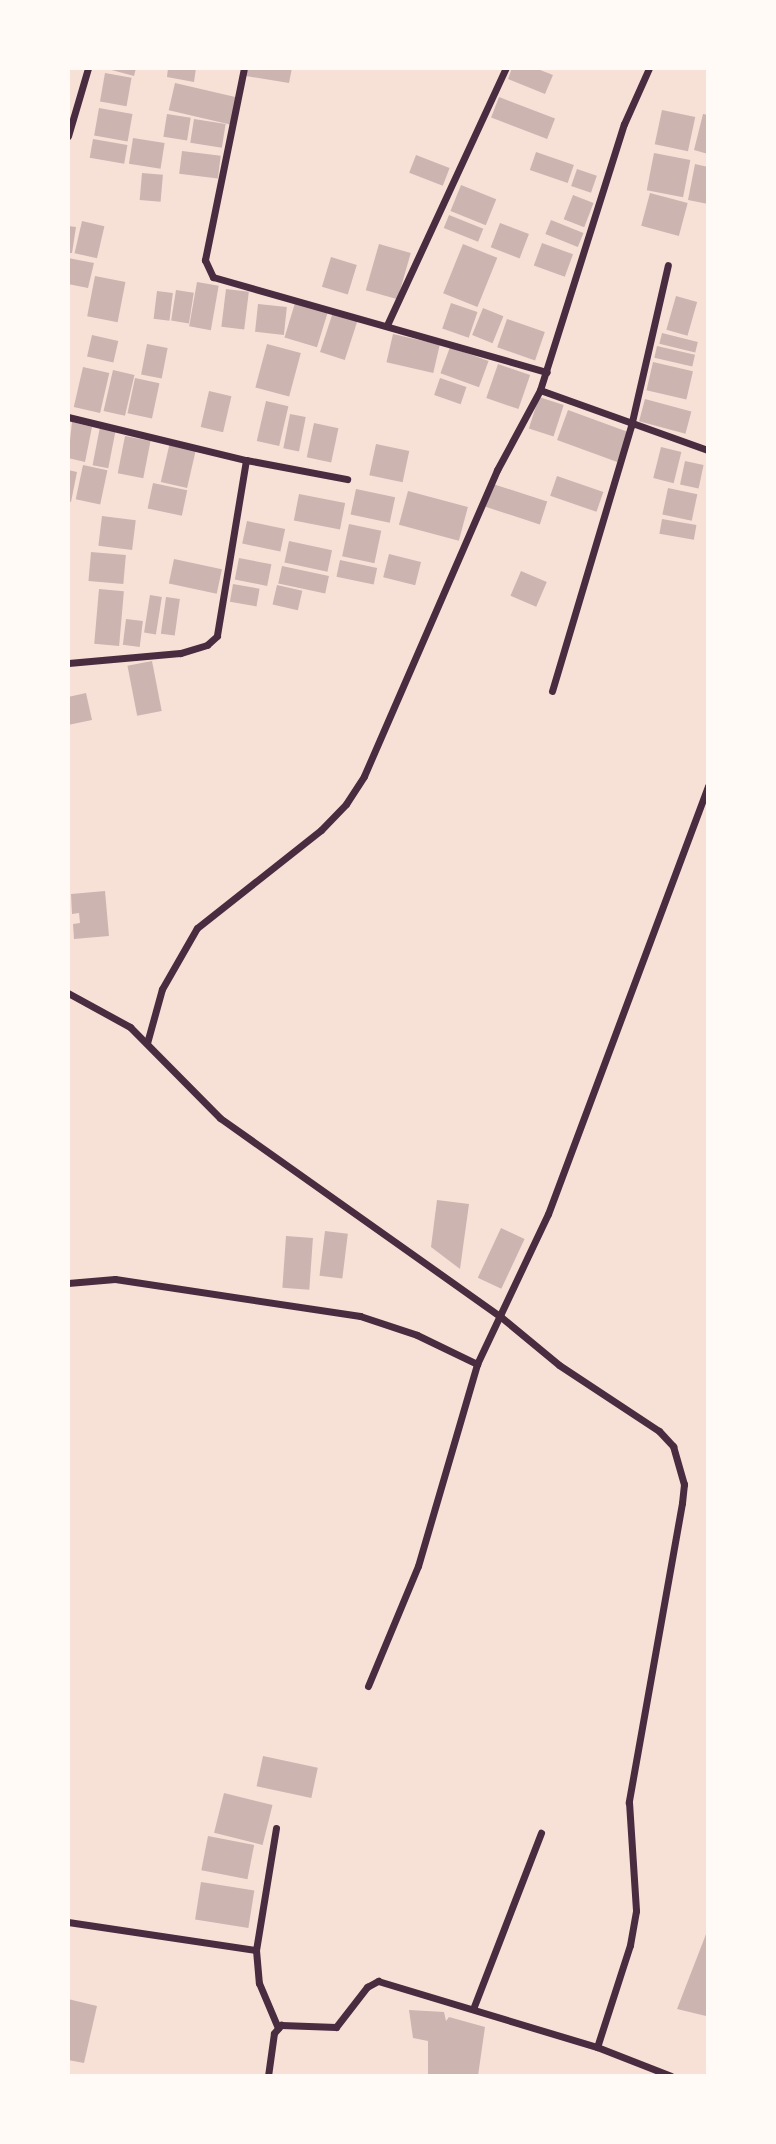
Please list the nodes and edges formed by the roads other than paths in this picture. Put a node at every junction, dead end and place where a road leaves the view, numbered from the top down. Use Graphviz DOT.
graph roads {
  1 [pos="88,68"];
  2 [pos="244,68"];
  3 [pos="506,68"];
  4 [pos="649,68"];
  5 [pos="68,136"];
  6 [pos="668,265"];
  7 [pos="387,325"];
  8 [pos="547,372"];
  9 [pos="540,390"];
  10 [pos="68,416"];
  11 [pos="631,426"];
  12 [pos="708,450"];
  13 [pos="246,460"];
  14 [pos="346,479"];
  15 [pos="68,663"];
  16 [pos="552,691"];
  17 [pos="708,786"];
  18 [pos="68,993"];
  19 [pos="147,1043"];
  20 [pos="68,1283"];
  21 [pos="501,1317"];
  22 [pos="477,1364"];
  23 [pos="368,1686"];
  24 [pos="276,1828"];
  25 [pos="541,1833"];
  26 [pos="68,1922"];
  27 [pos="256,1950"];
  28 [pos="473,2009"];
  29 [pos="278,2028"];
  30 [pos="597,2047"];
  31 [pos="666,2075"];
  32 [pos="268,2076"];
  1 -- 5 [label="street"];
  2 -- 7 [label="street"];
  3 -- 7 [label="street"];
  4 -- 8 [label="street"];
  6 -- 11 [label="street"];
  7 -- 8 [label="street"];
  8 -- 9 [label="street"];
  9 -- 11 [label="street"];
  9 -- 19 [label="street"];
  10 -- 13 [label="street"];
  11 -- 12 [label="street"];
  11 -- 16 [label="street"];
  13 -- 14 [label="street"];
  13 -- 15 [label="street"];
  17 -- 21 [label="street"];
  18 -- 19 [label="street"];
  19 -- 21 [label="street"];
  20 -- 22 [label="street"];
  21 -- 22 [label="street"];
  21 -- 30 [label="street"];
  22 -- 23 [label="street"];
  24 -- 27 [label="street"];
  25 -- 28 [label="street"];
  26 -- 27 [label="street"];
  27 -- 29 [label="street"];
  28 -- 29 [label="street"];
  28 -- 30 [label="street"];
  29 -- 32 [label="street"];
  30 -- 31 [label="street"];
}
